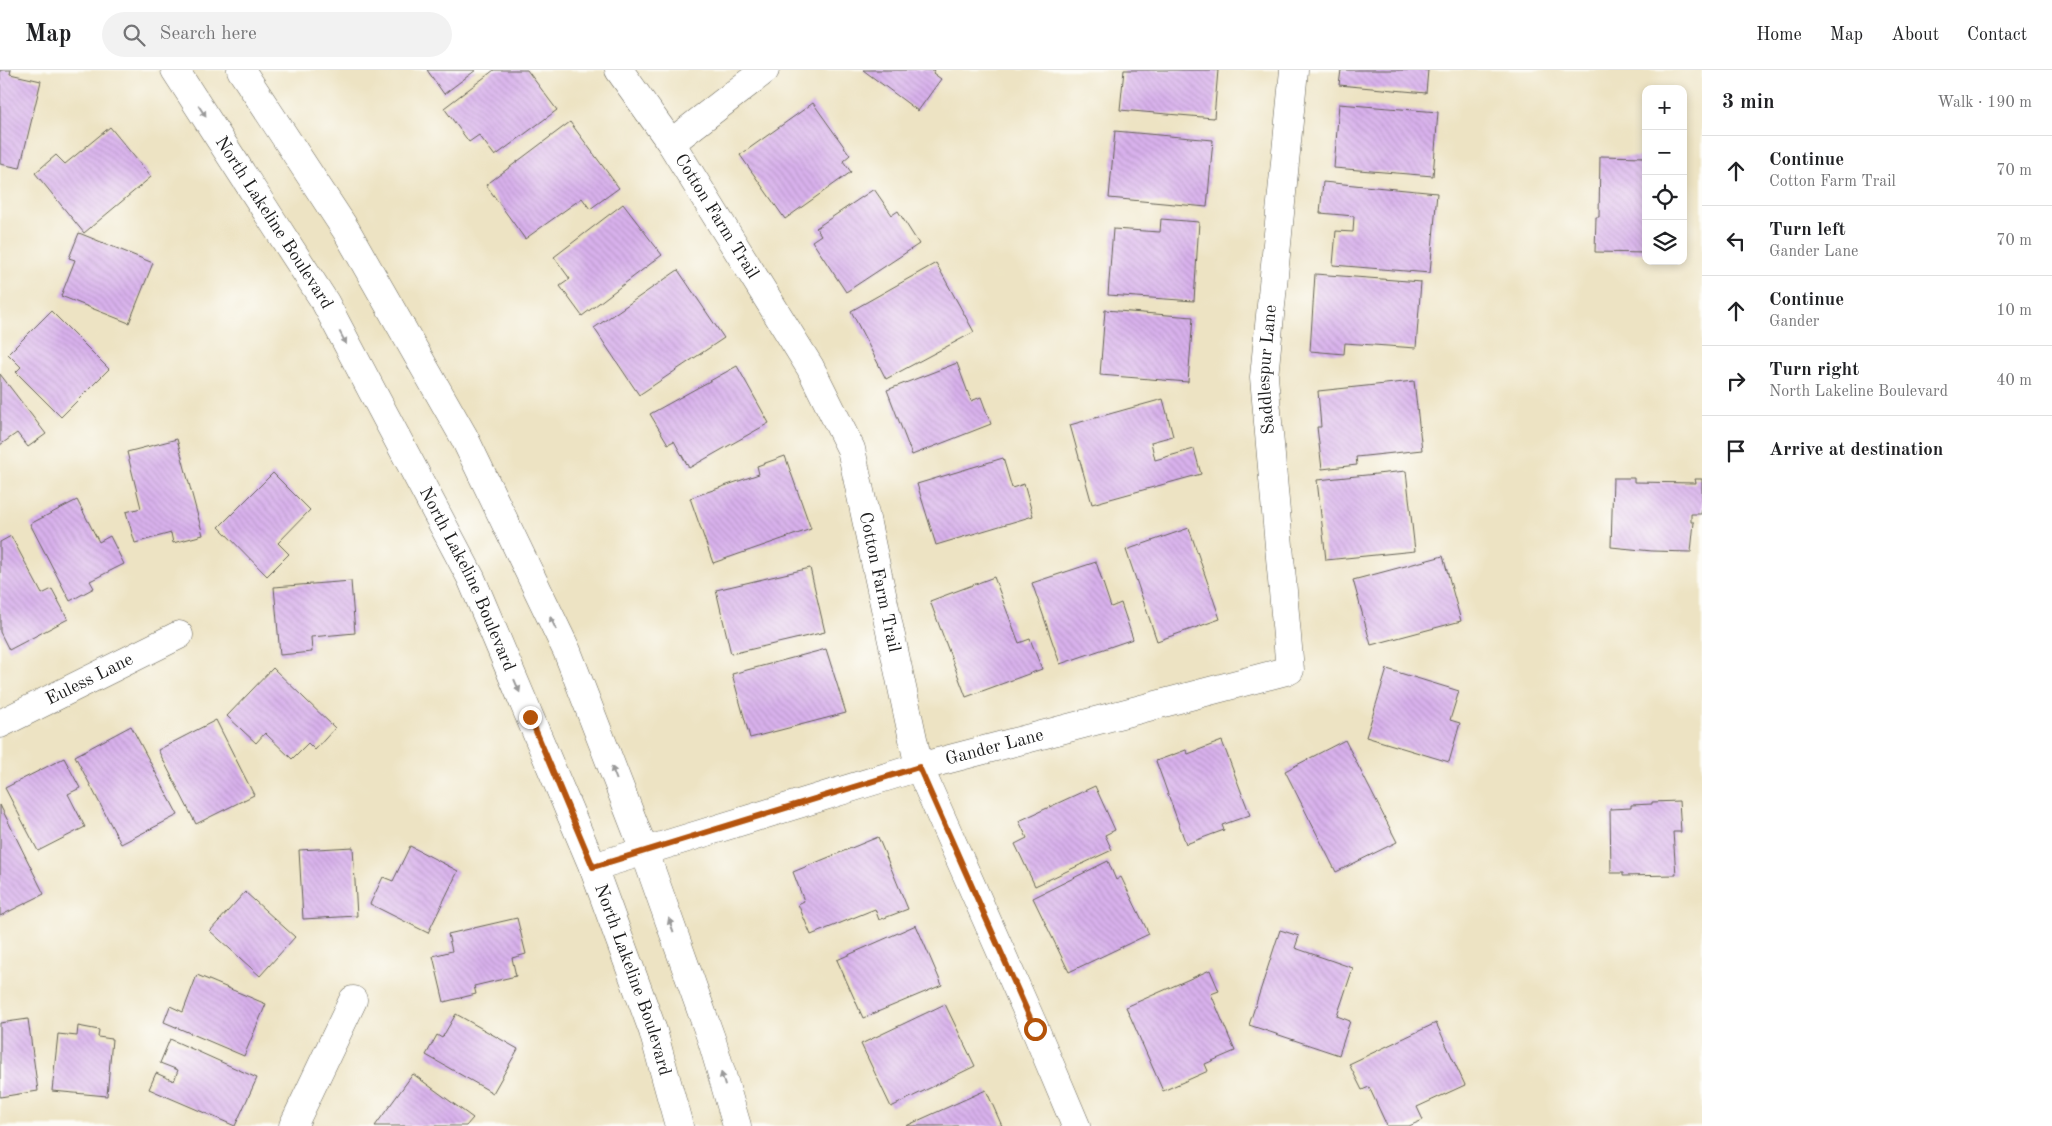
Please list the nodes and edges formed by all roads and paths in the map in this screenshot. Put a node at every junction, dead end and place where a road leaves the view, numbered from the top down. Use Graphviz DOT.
graph roads {
  1 [pos="175,70"];
  2 [pos="241,70"];
  3 [pos="619,70"];
  4 [pos="765,70"];
  5 [pos="1294,70"];
  6 [pos="671,143"];
  7 [pos="178,635"];
  8 [pos="1290,670"];
  9 [pos="0,724"];
  10 [pos="919,767"];
  11 [pos="644,850"];
  12 [pos="593,867"];
  13 [pos="354,1000"];
  14 [pos="293,1126"];
  15 [pos="679,1126"];
  16 [pos="737,1126"];
  17 [pos="1076,1126"];
  1 -- 12 [label="street, North Lakeline Boulevard, one-way"];
  11 -- 2 [label="street, one-way"];
  3 -- 6 [label="street, Cotton Farm Trail"];
  4 -- 6 [label="street"];
  5 -- 8 [label="street, Saddlespur Lane"];
  6 -- 10 [label="street, Cotton Farm Trail"];
  7 -- 9 [label="street, Euless Lane"];
  8 -- 10 [label="street, Gander Lane"];
  10 -- 11 [label="street, Gander Lane"];
  10 -- 17 [label="street, Cotton Farm Trail"];
  11 -- 12 [label="street, Gander Lane"];
  16 -- 11 [label="street, one-way"];
  12 -- 15 [label="street, North Lakeline Boulevard"];
  13 -- 14 [label="street"];
}
